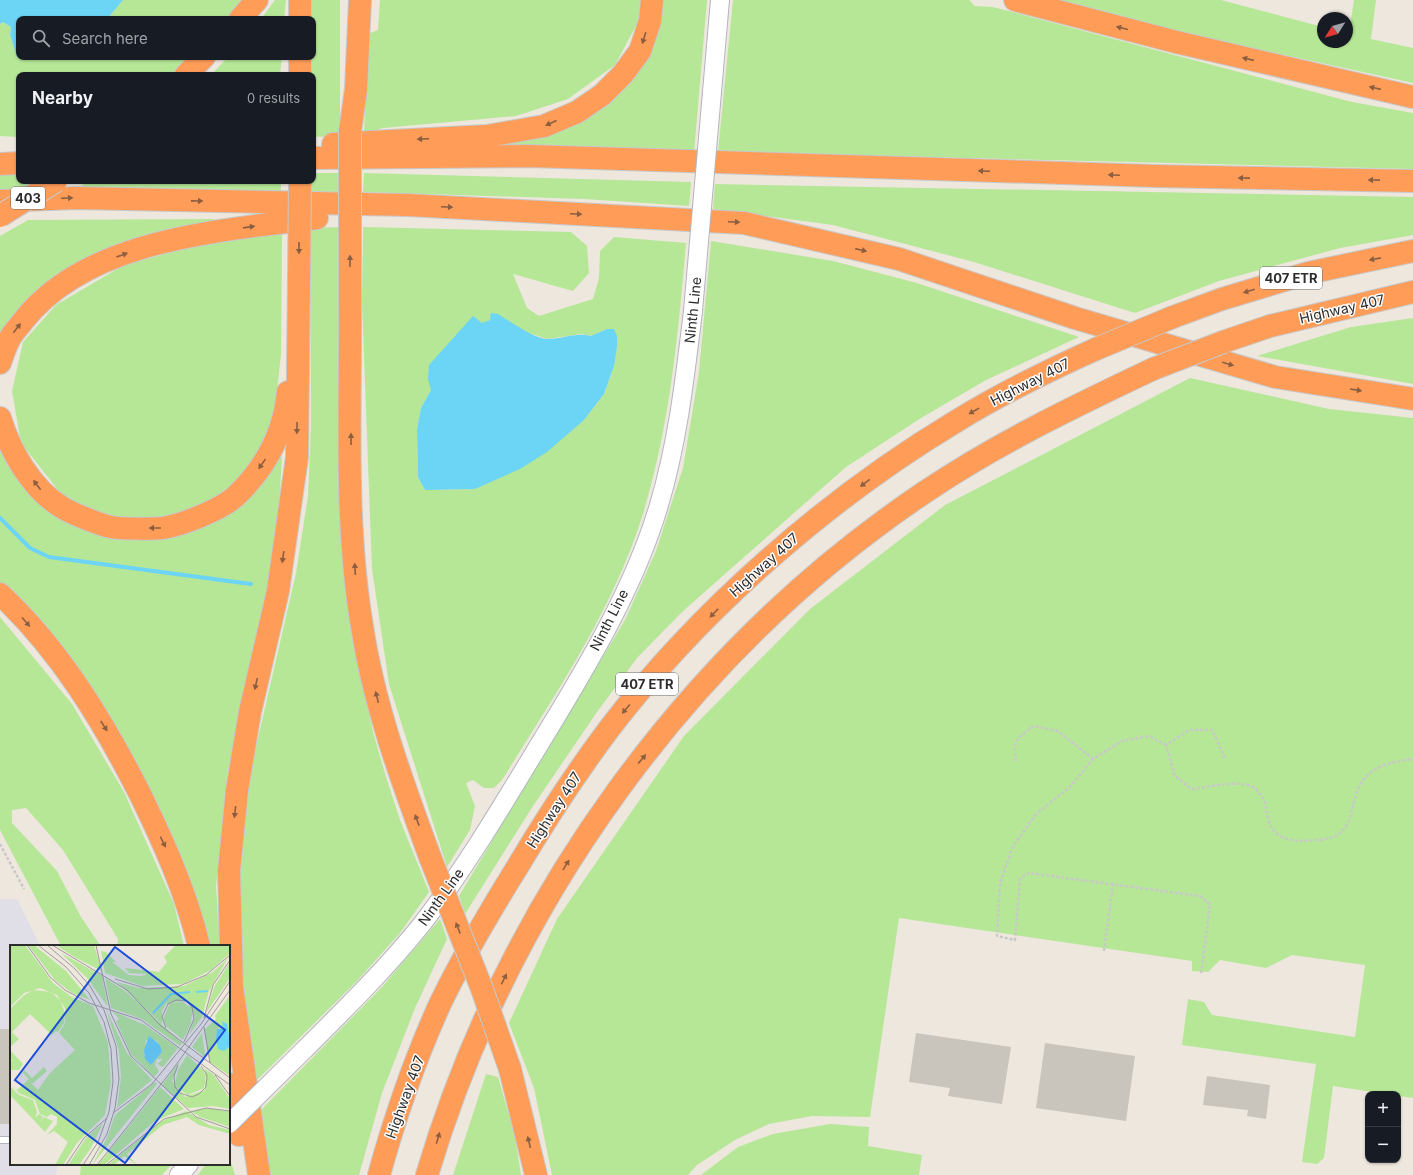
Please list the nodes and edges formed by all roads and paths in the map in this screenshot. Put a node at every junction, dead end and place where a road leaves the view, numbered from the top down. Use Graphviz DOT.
graph roads {
  1 [pos="300,0"];
  2 [pos="347,0"];
  3 [pos="360,0"];
  4 [pos="652,0"];
  5 [pos="720,0"];
  6 [pos="1015,0"];
  7 [pos="300,16"];
  8 [pos="201,60"];
  9 [pos="300,60"];
  10 [pos="189,72"];
  11 [pos="300,72"];
  12 [pos="351,82"];
  13 [pos="1413,97"];
  14 [pos="316,145"];
  15 [pos="316,158"];
  16 [pos="16,163"];
  17 [pos="0,164"];
  18 [pos="1413,181"];
  19 [pos="51,184"];
  20 [pos="300,184"];
  21 [pos="0,202"];
  22 [pos="408,205"];
  23 [pos="0,216"];
  24 [pos="1413,251"];
  25 [pos="299,277"];
  26 [pos="1413,292"];
  27 [pos="0,363"];
  28 [pos="1413,399"];
  29 [pos="0,418"];
  30 [pos="0,594"];
  31 [pos="1166,745"];
  32 [pos="1226,758"];
  33 [pos="1093,759"];
  34 [pos="1413,759"];
  35 [pos="1016,761"];
  36 [pos="0,844"];
  37 [pos="1112,884"];
  38 [pos="24,889"];
  39 [pos="199,945"];
  40 [pos="1104,951"];
  41 [pos="1202,974"];
  42 [pos="230,1089"];
  43 [pos="230,1123"];
  44 [pos="188,1165"];
  45 [pos="178,1175"];
  46 [pos="247,1175"];
  47 [pos="260,1175"];
  48 [pos="379,1175"];
  49 [pos="427,1175"];
  50 [pos="536,1175"];
  1 -- 7 [label="highway"];
  2 -- 12 [label="highway"];
  3 -- 12 [label="highway"];
  4 -- 14 [label="highway, one-way"];
  5 -- 43 [label="main road, Ninth Line, bridge"];
  13 -- 6 [label="highway, one-way"];
  8 -- 10 [label="highway"];
  9 -- 11 [label="highway"];
  50 -- 12 [label="highway, one-way, bridge"];
  18 -- 15 [label="highway, one-way"];
  16 -- 17 [label="highway"];
  19 -- 23 [label="highway, 403, bridge"];
  20 -- 25 [label="highway, one-way, bridge"];
  21 -- 22 [label="highway, one-way"];
  27 -- 22 [label="highway, one-way"];
  22 -- 28 [label="highway, one-way"];
  24 -- 48 [label="highway, Highway 407 / 407 ETR, one-way, bridge"];
  25 -- 29 [label="highway, one-way"];
  25 -- 47 [label="highway, one-way"];
  49 -- 26 [label="highway, Highway 407 / 407 ETR, one-way, bridge"];
  30 -- 39 [label="highway, one-way"];
  31 -- 32 [label="path"];
  31 -- 33 [label="path"];
  31 -- 34 [label="path"];
  33 -- 35 [label="path"];
  33 -- 37 [label="path"];
  36 -- 38 [label="path"];
  37 -- 40 [label="path"];
  37 -- 41 [label="path"];
  42 -- 46 [label="highway"];
  44 -- 45 [label="main road"];
}
